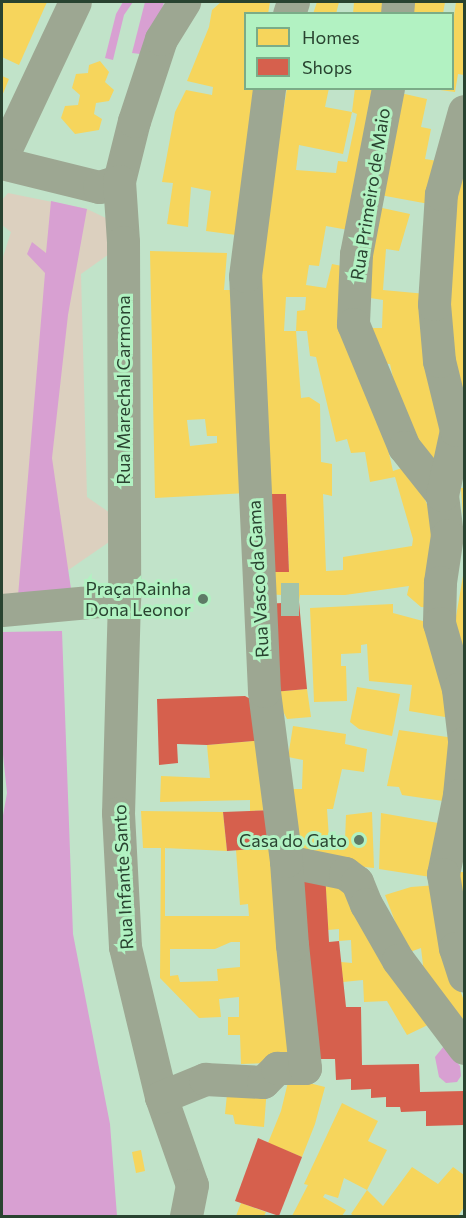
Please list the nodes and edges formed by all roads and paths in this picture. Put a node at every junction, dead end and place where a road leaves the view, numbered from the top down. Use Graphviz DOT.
graph roads {
  1 [pos="75,2"];
  2 [pos="184,2"];
  3 [pos="269,90"];
  4 [pos="388,90"];
  5 [pos="465,111"];
  6 [pos="2,157"];
  7 [pos="2,162"];
  8 [pos="109,184"];
  9 [pos="442,495"];
  10 [pos="124,599"];
  11 [pos="2,610"];
  12 [pos="465,742"];
  13 [pos="286,861"];
  14 [pos="465,976"];
  15 [pos="465,1048"];
  16 [pos="161,1097"];
  17 [pos="186,1216"];
  1 -- 6 [label="street"];
  2 -- 8 [label="street, Rua Marechal Carmona"];
  3 -- 13 [label="street, Rua Vasco da Gama"];
  4 -- 9 [label="street, Rua Primeiro de Maio"];
  5 -- 9 [label="street"];
  7 -- 8 [label="street"];
  8 -- 10 [label="street, Rua Marechal Carmona"];
  9 -- 12 [label="street"];
  10 -- 11 [label="street"];
  10 -- 16 [label="street, Rua Infante Santo"];
  12 -- 14 [label="street"];
  13 -- 15 [label="street"];
  13 -- 16 [label="street, Rua Vasco da Gama"];
  16 -- 17 [label="street, Rua Infante Santo"];
}
